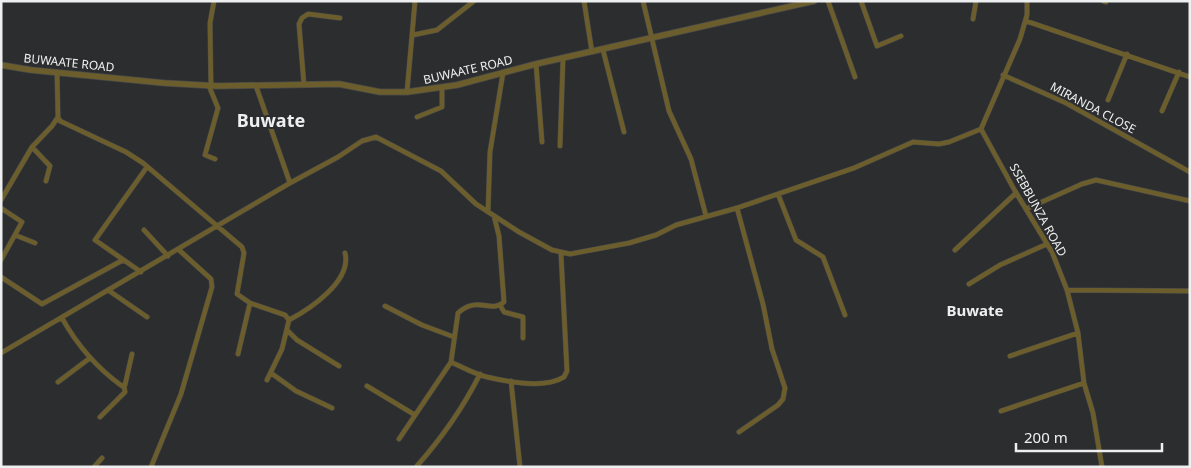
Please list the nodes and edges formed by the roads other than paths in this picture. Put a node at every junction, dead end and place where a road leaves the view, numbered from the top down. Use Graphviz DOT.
graph roads {
  1 [pos="214,1"];
  2 [pos="415,1"];
  3 [pos="474,1"];
  4 [pos="584,1"];
  5 [pos="648,1"];
  6 [pos="814,1"];
  7 [pos="828,1"];
  8 [pos="861,1"];
  9 [pos="976,1"];
  10 [pos="1026,1"];
  11 [pos="644,4"];
  12 [pos="340,18"];
  13 [pos="972,19"];
  14 [pos="1026,21"];
  15 [pos="413,35"];
  16 [pos="901,36"];
  17 [pos="651,39"];
  18 [pos="603,50"];
  19 [pos="592,52"];
  20 [pos="1126,54"];
  21 [pos="563,59"];
  22 [pos="1,64"];
  23 [pos="536,64"];
  24 [pos="57,72"];
  25 [pos="1179,72"];
  26 [pos="503,73"];
  27 [pos="1003,75"];
  28 [pos="855,77"];
  29 [pos="1190,77"];
  30 [pos="304,85"];
  31 [pos="210,86"];
  32 [pos="256,86"];
  33 [pos="442,89"];
  34 [pos="407,92"];
  35 [pos="1108,100"];
  36 [pos="1162,111"];
  37 [pos="58,117"];
  38 [pos="417,117"];
  39 [pos="981,129"];
  40 [pos="624,132"];
  41 [pos="542,142"];
  42 [pos="560,146"];
  43 [pos="32,147"];
  44 [pos="215,159"];
  45 [pos="148,167"];
  46 [pos="1190,172"];
  47 [pos="46,181"];
  48 [pos="290,183"];
  49 [pos="1016,193"];
  50 [pos="778,194"];
  51 [pos="1,200"];
  52 [pos="1190,201"];
  53 [pos="1,208"];
  54 [pos="737,208"];
  55 [pos="1026,209"];
  56 [pos="488,212"];
  57 [pos="494,216"];
  58 [pos="706,216"];
  59 [pos="218,226"];
  60 [pos="144,230"];
  61 [pos="15,235"];
  62 [pos="35,244"];
  63 [pos="1047,244"];
  64 [pos="179,250"];
  65 [pos="955,250"];
  66 [pos="345,253"];
  67 [pos="561,254"];
  68 [pos="168,256"];
  69 [pos="1,260"];
  70 [pos="123,260"];
  71 [pos="141,272"];
  72 [pos="1,277"];
  73 [pos="969,284"];
  74 [pos="108,290"];
  75 [pos="1067,290"];
  76 [pos="1190,291"];
  77 [pos="250,302"];
  78 [pos="500,305"];
  79 [pos="385,306"];
  80 [pos="845,315"];
  81 [pos="146,317"];
  82 [pos="62,318"];
  83 [pos="289,320"];
  84 [pos="288,330"];
  85 [pos="1078,334"];
  86 [pos="454,337"];
  87 [pos="523,338"];
  88 [pos="1,352"];
  89 [pos="132,354"];
  90 [pos="238,354"];
  91 [pos="1010,356"];
  92 [pos="90,358"];
  93 [pos="451,362"];
  94 [pos="339,366"];
  95 [pos="271,372"];
  96 [pos="480,374"];
  97 [pos="267,380"];
  98 [pos="511,381"];
  99 [pos="58,382"];
  100 [pos="1084,383"];
  101 [pos="124,386"];
  102 [pos="368,386"];
  103 [pos="332,408"];
  104 [pos="1001,411"];
  105 [pos="415,415"];
  106 [pos="100,417"];
  107 [pos="739,432"];
  108 [pos="399,440"];
  109 [pos="102,458"];
  110 [pos="94,467"];
  111 [pos="152,467"];
  112 [pos="416,467"];
  113 [pos="520,467"];
  114 [pos="1102,467"];
  1 -- 31 [label="street"];
  2 -- 15 [label="street"];
  3 -- 15 [label="street"];
  4 -- 19 [label="street"];
  5 -- 11 [label="street"];
  6 -- 17 [label="street, BUWAATE ROAD"];
  7 -- 28 [label="street"];
  8 -- 16 [label="street"];
  9 -- 13 [label="street"];
  10 -- 14 [label="street"];
  11 -- 17 [label="street"];
  12 -- 30 [label="street"];
  14 -- 20 [label="street"];
  14 -- 27 [label="street"];
  15 -- 34 [label="street"];
  17 -- 18 [label="street, BUWAATE ROAD"];
  17 -- 58 [label="street"];
  18 -- 19 [label="street, BUWAATE ROAD"];
  18 -- 40 [label="street"];
  19 -- 21 [label="street, BUWAATE ROAD"];
  20 -- 25 [label="street"];
  20 -- 35 [label="street"];
  21 -- 23 [label="street, BUWAATE ROAD"];
  21 -- 42 [label="street"];
  22 -- 24 [label="street, BUWAATE ROAD"];
  23 -- 26 [label="street, BUWAATE ROAD"];
  23 -- 41 [label="street"];
  24 -- 31 [label="street, BUWAATE ROAD"];
  24 -- 37 [label="street"];
  25 -- 29 [label="street"];
  25 -- 36 [label="street"];
  26 -- 33 [label="street, BUWAATE ROAD"];
  26 -- 56 [label="street"];
  27 -- 39 [label="street"];
  27 -- 46 [label="street, MIRANDA CLOSE"];
  30 -- 32 [label="street, BUWAATE ROAD"];
  30 -- 34 [label="street, BUWAATE ROAD"];
  31 -- 32 [label="street, BUWAATE ROAD"];
  31 -- 44 [label="street"];
  32 -- 48 [label="street"];
  33 -- 34 [label="street, BUWAATE ROAD"];
  33 -- 38 [label="street"];
  37 -- 43 [label="street"];
  37 -- 45 [label="street"];
  39 -- 49 [label="street, SSEBBUNZA ROAD"];
  39 -- 50 [label="street"];
  43 -- 47 [label="street"];
  43 -- 51 [label="street"];
  45 -- 59 [label="street"];
  45 -- 70 [label="street"];
  48 -- 56 [label="street"];
  48 -- 59 [label="street"];
  49 -- 55 [label="street, SSEBBUNZA ROAD"];
  49 -- 65 [label="street"];
  50 -- 54 [label="street"];
  50 -- 80 [label="street"];
  52 -- 55 [label="street"];
  53 -- 61 [label="street"];
  54 -- 58 [label="street"];
  54 -- 107 [label="street"];
  55 -- 63 [label="street, SSEBBUNZA ROAD"];
  56 -- 57 [label="street"];
  57 -- 67 [label="street"];
  57 -- 78 [label="street"];
  58 -- 67 [label="street"];
  59 -- 64 [label="street"];
  59 -- 77 [label="street"];
  60 -- 68 [label="street"];
  61 -- 62 [label="street"];
  61 -- 69 [label="street"];
  63 -- 73 [label="street"];
  63 -- 75 [label="street, SSEBBUNZA ROAD"];
  64 -- 68 [label="street"];
  64 -- 111 [label="street"];
  66 -- 83 [label="street"];
  67 -- 98 [label="street"];
  68 -- 71 [label="street"];
  70 -- 71 [label="street"];
  70 -- 72 [label="street"];
  71 -- 74 [label="street"];
  74 -- 81 [label="street"];
  74 -- 82 [label="street"];
  75 -- 76 [label="street"];
  75 -- 85 [label="street, SSEBBUNZA ROAD"];
  77 -- 83 [label="street"];
  77 -- 90 [label="street"];
  78 -- 86 [label="street"];
  78 -- 87 [label="street"];
  79 -- 86 [label="street"];
  82 -- 88 [label="street"];
  82 -- 92 [label="street"];
  83 -- 84 [label="street"];
  84 -- 94 [label="street"];
  84 -- 95 [label="street"];
  85 -- 91 [label="street"];
  85 -- 100 [label="street, SSEBBUNZA ROAD"];
  86 -- 93 [label="street"];
  89 -- 101 [label="street"];
  92 -- 99 [label="street"];
  92 -- 101 [label="street"];
  93 -- 96 [label="street"];
  93 -- 105 [label="street"];
  95 -- 97 [label="street"];
  95 -- 103 [label="street"];
  96 -- 98 [label="street"];
  96 -- 112 [label="street"];
  98 -- 113 [label="street"];
  100 -- 104 [label="street"];
  100 -- 114 [label="street, SSEBBUNZA ROAD"];
  101 -- 106 [label="street"];
  102 -- 105 [label="street"];
  105 -- 108 [label="street"];
  109 -- 110 [label="street"];
}
